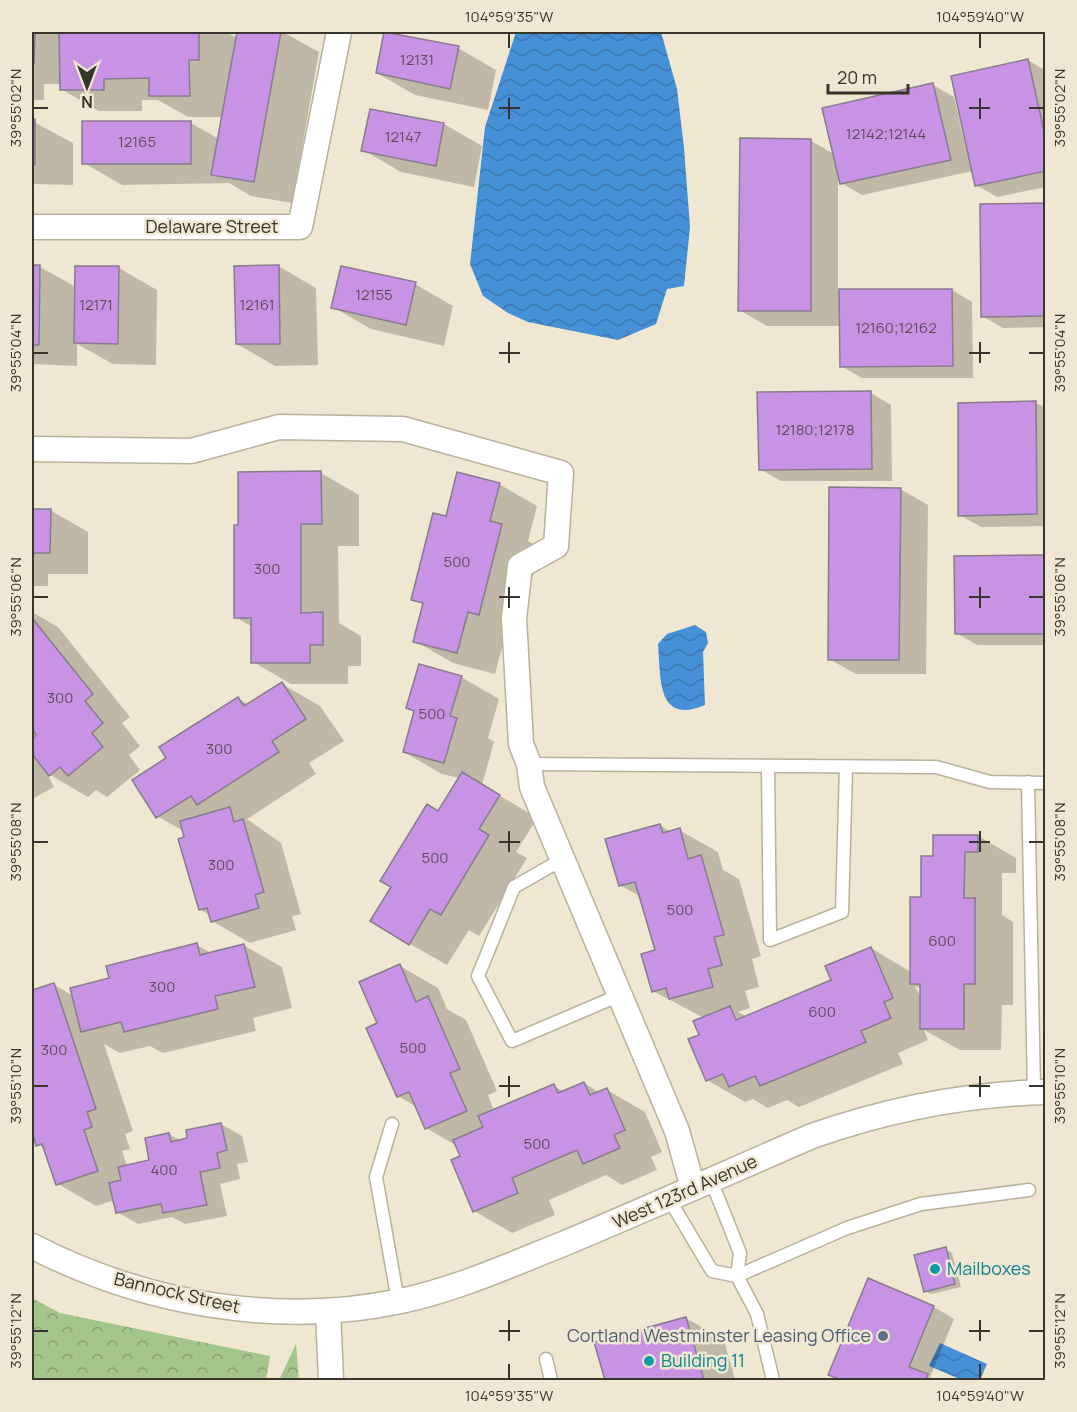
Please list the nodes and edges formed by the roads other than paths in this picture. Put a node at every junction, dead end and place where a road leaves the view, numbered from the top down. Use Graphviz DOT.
graph roads {
  1 [pos="339,32"];
  2 [pos="32,227"];
  3 [pos="32,449"];
  4 [pos="529,764"];
  5 [pos="768,766"];
  6 [pos="846,766"];
  7 [pos="1028,782"];
  8 [pos="1046,783"];
  9 [pos="563,860"];
  10 [pos="620,995"];
  11 [pos="1040,1092"];
  12 [pos="392,1124"];
  13 [pos="702,1184"];
  14 [pos="1029,1190"];
  15 [pos="669,1199"];
  16 [pos="32,1246"];
  17 [pos="737,1276"];
  18 [pos="398,1301"];
  19 [pos="328,1311"];
  20 [pos="546,1359"];
  21 [pos="332,1380"];
  22 [pos="551,1380"];
  23 [pos="773,1380"];
  1 -- 2 [label="street, Delaware Street"];
  3 -- 4 [label="street"];
  4 -- 5 [label="lane"];
  4 -- 9 [label="street"];
  5 -- 6 [label="lane"];
  5 -- 6 [label="lane"];
  6 -- 7 [label="lane"];
  7 -- 8 [label="lane"];
  7 -- 11 [label="lane"];
  9 -- 10 [label="street"];
  9 -- 10 [label="lane"];
  10 -- 13 [label="street"];
  11 -- 13 [label="street, West 123rd Avenue"];
  12 -- 18 [label="lane"];
  13 -- 15 [label="street, West 123rd Avenue"];
  13 -- 17 [label="lane"];
  14 -- 17 [label="lane"];
  15 -- 17 [label="lane"];
  15 -- 18 [label="street, West 123rd Avenue"];
  16 -- 19 [label="street, Bannock Street"];
  17 -- 23 [label="lane"];
  18 -- 19 [label="street, West 123rd Avenue"];
  19 -- 21 [label="street"];
  20 -- 22 [label="lane"];
}
